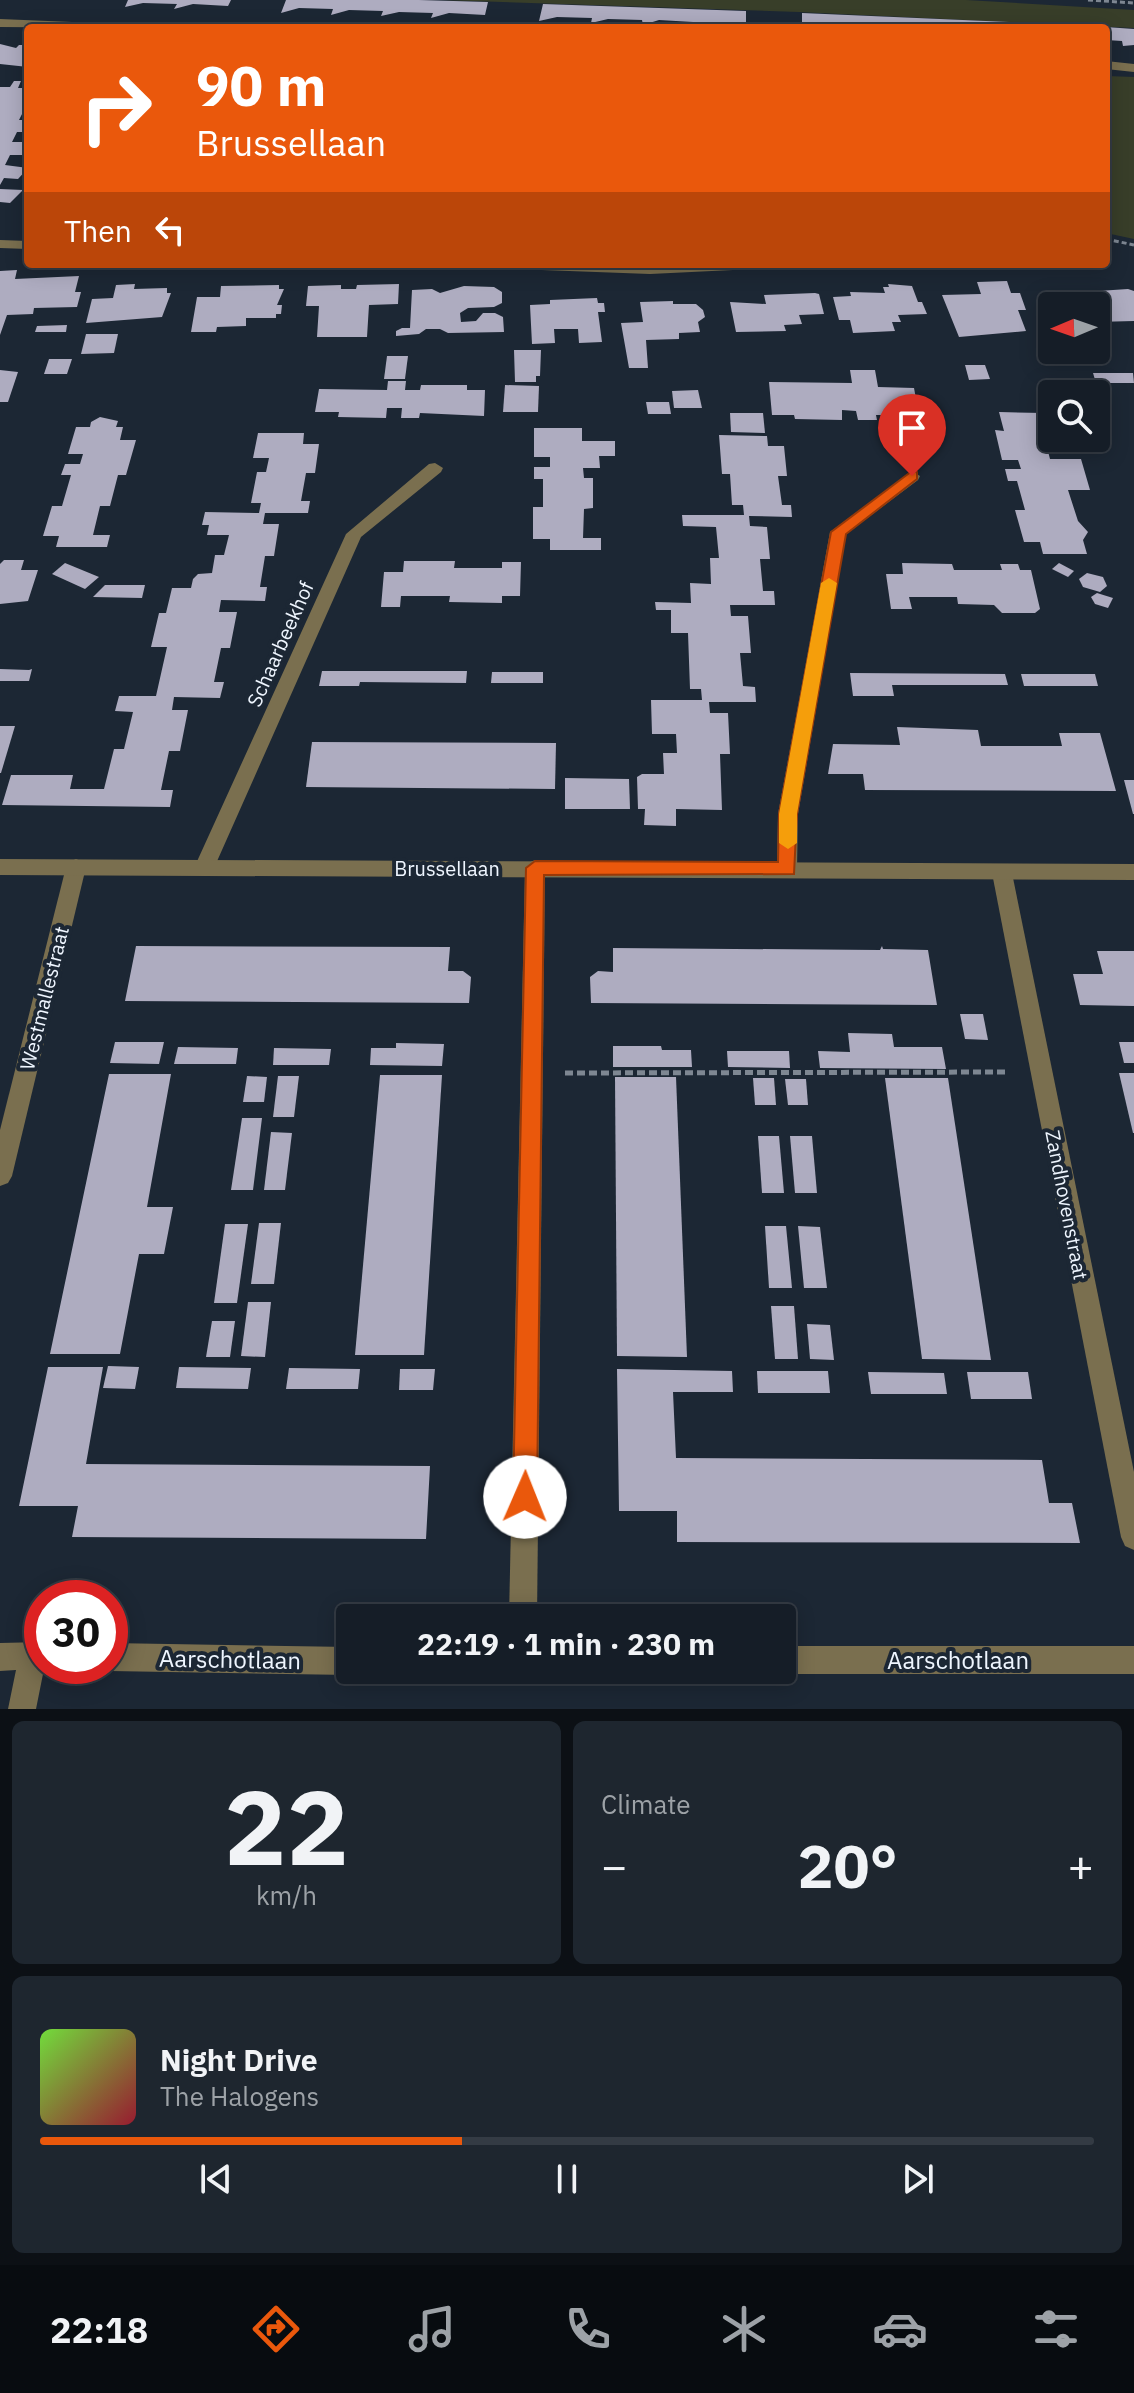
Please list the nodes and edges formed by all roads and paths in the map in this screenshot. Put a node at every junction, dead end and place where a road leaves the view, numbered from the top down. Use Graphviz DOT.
graph roads {
  1 [pos="1088,0"];
  2 [pos="1134,3"];
  3 [pos="0,23"];
  4 [pos="24,24"];
  5 [pos="1110,65"];
  6 [pos="1134,68"];
  7 [pos="1110,240"];
  8 [pos="0,244"];
  9 [pos="24,245"];
  10 [pos="1134,245"];
  11 [pos="435,468"];
  12 [pos="912,476"];
  13 [pos="0,867"];
  14 [pos="76,867"];
  15 [pos="204,868"];
  16 [pos="535,868"];
  17 [pos="787,869"];
  18 [pos="1134,872"];
  19 [pos="1002,873"];
  20 [pos="583,1072"];
  21 [pos="993,1072"];
  22 [pos="0,1176"];
  23 [pos="1134,1537"];
  24 [pos="523,1604"];
  25 [pos="24,1656"];
  26 [pos="0,1657"];
  27 [pos="128,1657"];
  28 [pos="796,1660"];
  29 [pos="1134,1660"];
  30 [pos="336,1661"];
  31 [pos="29,1684"];
  32 [pos="22,1709"];
  1 -- 2 [label="path"];
  3 -- 4 [label="street"];
  5 -- 6 [label="street"];
  7 -- 10 [label="path"];
  8 -- 9 [label="street"];
  11 -- 15 [label="street, Schaarbeekhof"];
  12 -- 17 [label="street"];
  13 -- 14 [label="street, Brussellaan"];
  14 -- 15 [label="street, Brussellaan"];
  14 -- 22 [label="street, Westmallestraat"];
  15 -- 16 [label="street, Brussellaan"];
  16 -- 17 [label="street, Brussellaan"];
  16 -- 24 [label="street"];
  17 -- 19 [label="street, Brussellaan"];
  18 -- 19 [label="street, Brussellaan"];
  19 -- 23 [label="street, Zandhovenstraat"];
  20 -- 21 [label="path"];
  25 -- 26 [label="street"];
  27 -- 30 [label="street, Aarschotlaan"];
  28 -- 29 [label="street, Aarschotlaan"];
  31 -- 32 [label="street"];
}
